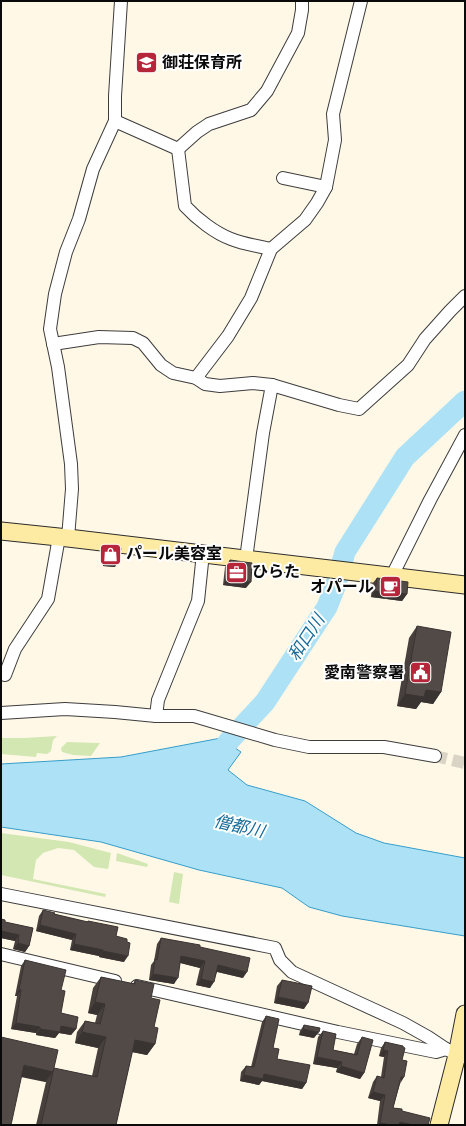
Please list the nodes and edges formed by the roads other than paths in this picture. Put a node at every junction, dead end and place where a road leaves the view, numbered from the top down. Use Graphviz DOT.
graph roads {
  1 [pos="121,1"];
  2 [pos="302,1"];
  3 [pos="360,1"];
  4 [pos="115,121"];
  5 [pos="178,149"];
  6 [pos="282,178"];
  7 [pos="326,187"];
  8 [pos="271,249"];
  9 [pos="465,296"];
  10 [pos="53,344"];
  11 [pos="196,378"];
  12 [pos="272,385"];
  13 [pos="465,435"];
  14 [pos="1,532"];
  15 [pos="64,538"];
  16 [pos="203,553"];
  17 [pos="246,559"];
  18 [pos="392,576"];
  19 [pos="465,585"];
  20 [pos="1,674"];
  21 [pos="1,713"];
  22 [pos="156,716"];
  23 [pos="435,756"];
  24 [pos="1,894"];
  25 [pos="1,954"];
  26 [pos="465,1014"];
  27 [pos="456,1054"];
  28 [pos="439,1125"];
  1 -- 4 [label="street"];
  2 -- 5 [label="street"];
  3 -- 7 [label="street"];
  4 -- 5 [label="street"];
  4 -- 10 [label="street"];
  5 -- 8 [label="street"];
  6 -- 7 [label="street"];
  7 -- 8 [label="street"];
  8 -- 11 [label="street"];
  9 -- 12 [label="street"];
  10 -- 11 [label="street"];
  10 -- 15 [label="street"];
  11 -- 12 [label="street"];
  12 -- 17 [label="street"];
  13 -- 18 [label="street"];
  14 -- 15 [label="street"];
  15 -- 16 [label="street"];
  15 -- 20 [label="street"];
  16 -- 17 [label="street"];
  16 -- 22 [label="street"];
  17 -- 18 [label="street"];
  18 -- 19 [label="street"];
  21 -- 22 [label="street"];
  22 -- 23 [label="street"];
  24 -- 27 [label="street"];
  25 -- 27 [label="street"];
  26 -- 27 [label="street"];
  27 -- 28 [label="street"];
}
